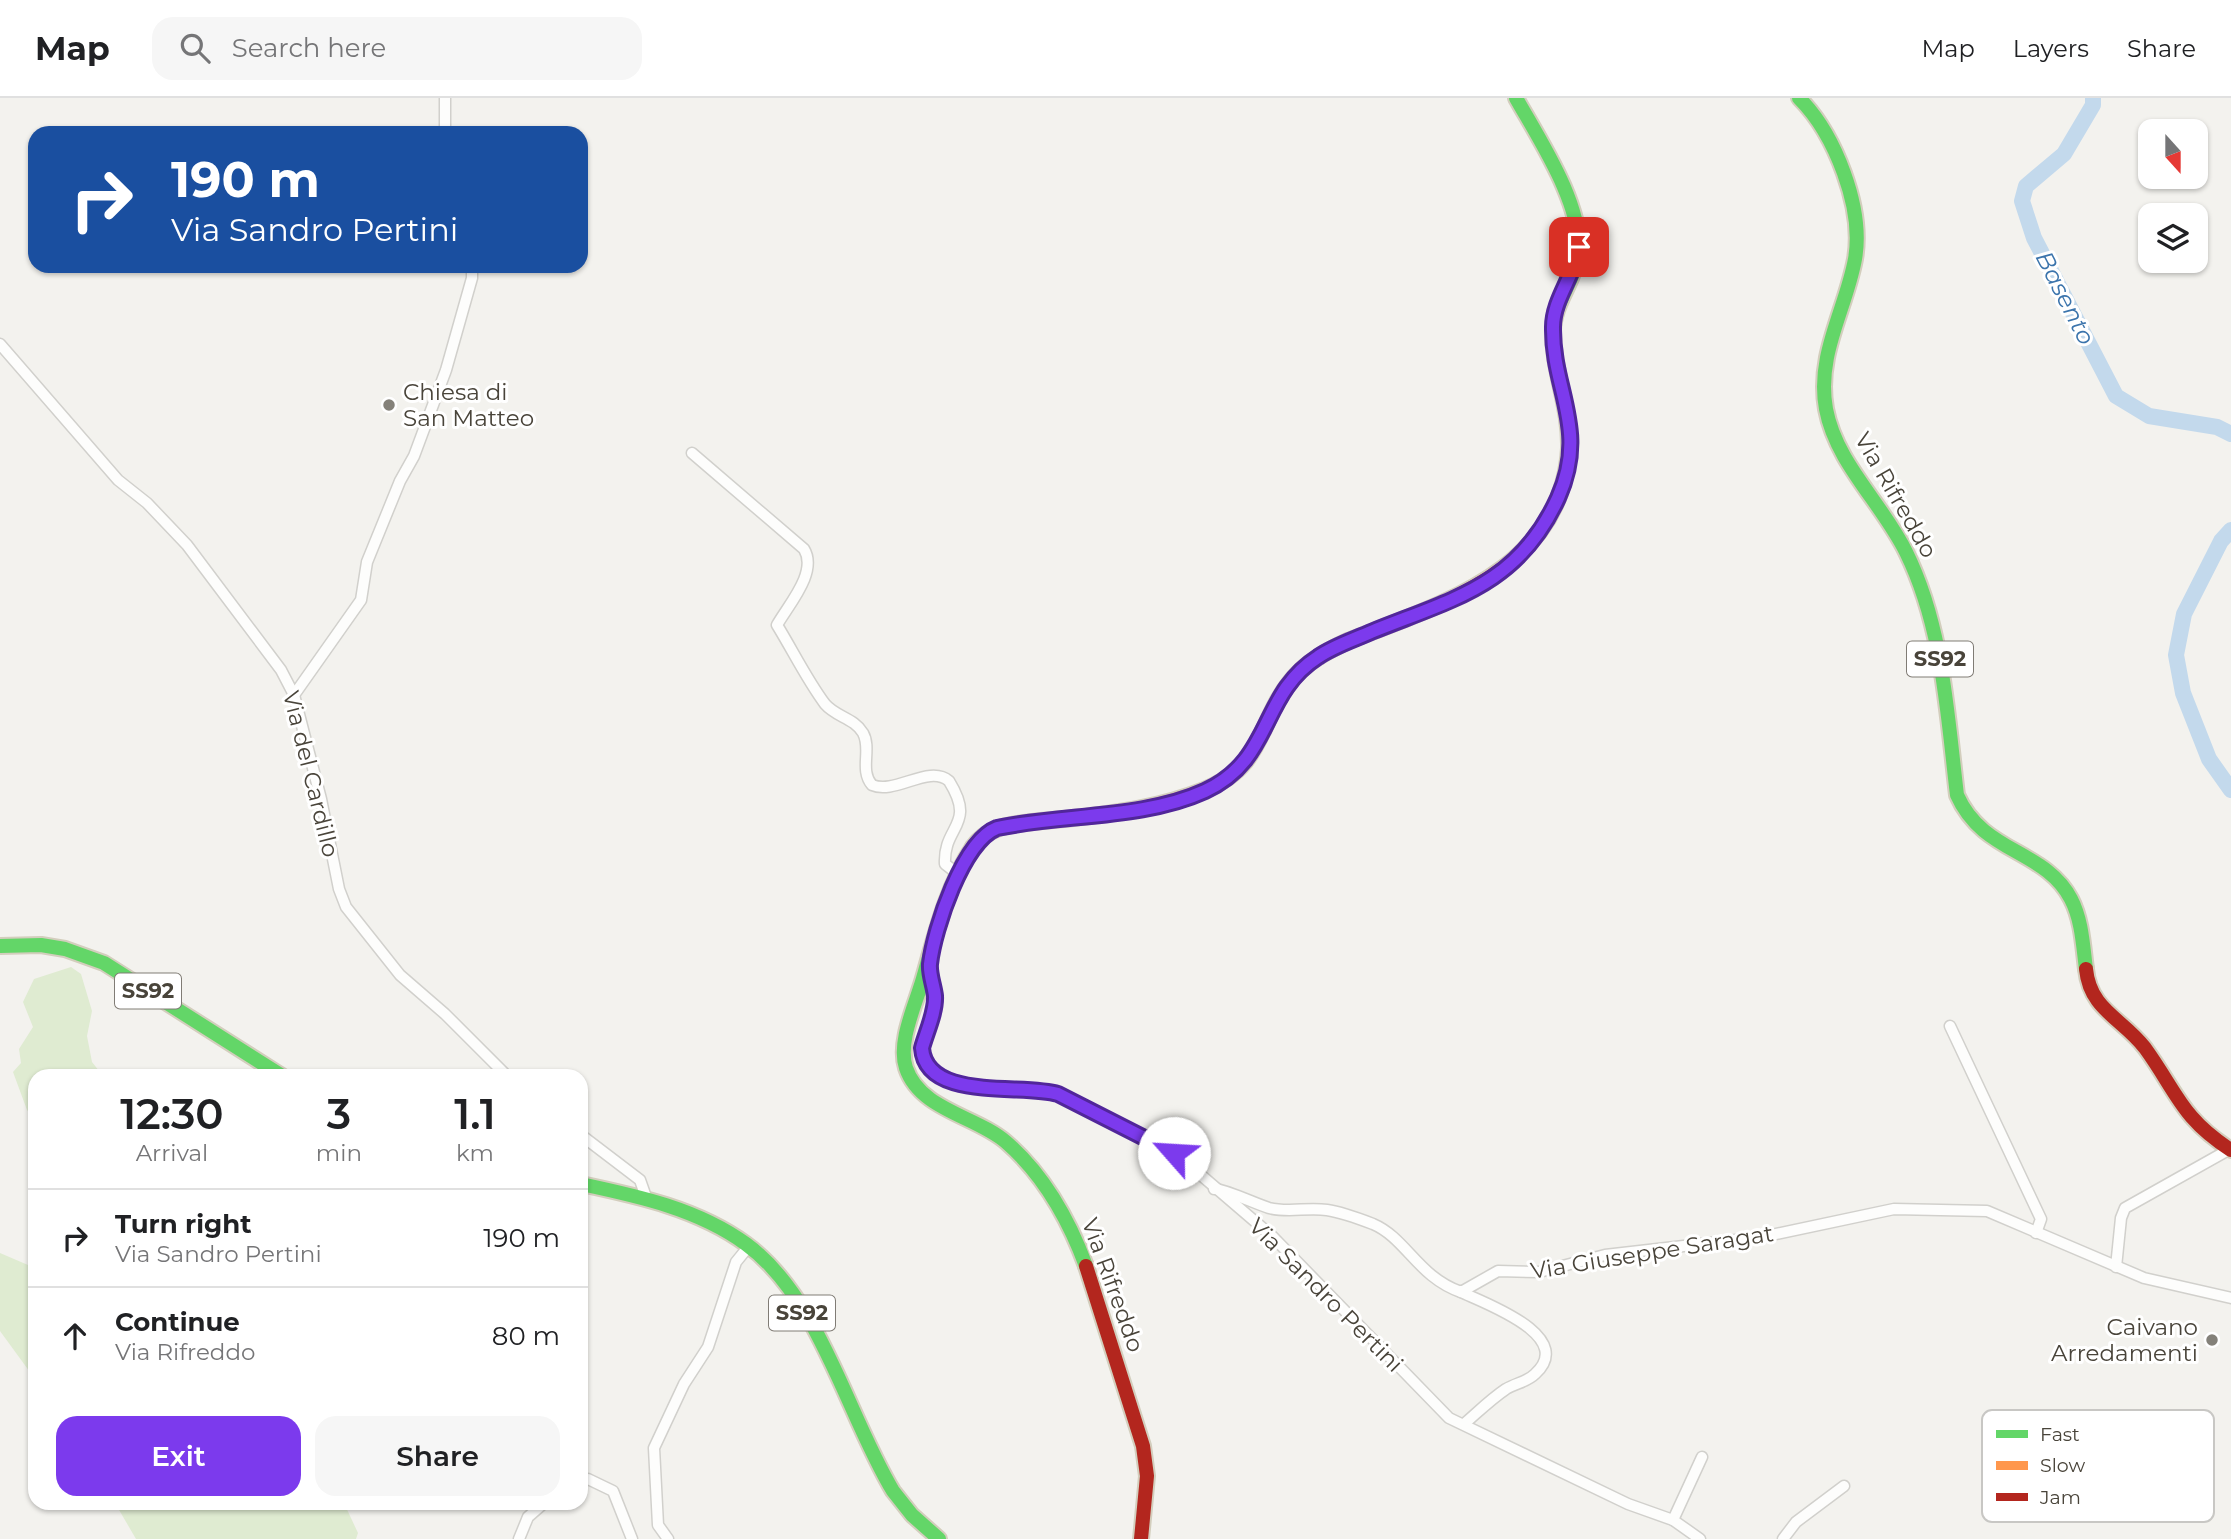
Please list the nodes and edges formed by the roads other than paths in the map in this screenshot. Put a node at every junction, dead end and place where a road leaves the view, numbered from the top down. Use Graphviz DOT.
graph roads {
  1 [pos="445,98"];
  2 [pos="1516,98"];
  3 [pos="1799,98"];
  4 [pos="445,126"];
  5 [pos="472,273"];
  6 [pos="0,344"];
  7 [pos="692,453"];
  8 [pos="295,695"];
  9 [pos="958,874"];
  10 [pos="0,946"];
  11 [pos="930,965"];
  12 [pos="1950,1026"];
  13 [pos="271,1069"];
  14 [pos="500,1069"];
  15 [pos="588,1141"];
  16 [pos="2230,1150"];
  17 [pos="588,1186"];
  18 [pos="1214,1189"];
  19 [pos="647,1200"];
  20 [pos="2036,1233"];
  21 [pos="749,1246"];
  22 [pos="2116,1267"];
  23 [pos="1461,1292"];
  24 [pos="2231,1298"];
  25 [pos="1464,1424"];
  26 [pos="1702,1457"];
  27 [pos="588,1479"];
  28 [pos="1844,1486"];
  29 [pos="536,1510"];
  30 [pos="1673,1520"];
  31 [pos="519,1539"];
  32 [pos="632,1539"];
  33 [pos="668,1539"];
  34 [pos="939,1539"];
  35 [pos="1141,1539"];
  36 [pos="1700,1539"];
  37 [pos="1783,1539"];
  1 -- 4 [label="street"];
  2 -- 9 [label="main road, Via Rifreddo"];
  3 -- 16 [label="main road, Via Rifreddo / SS92"];
  5 -- 8 [label="street"];
  6 -- 8 [label="street, Via del Cardillo"];
  7 -- 9 [label="street"];
  8 -- 14 [label="street, Via del Cardillo"];
  9 -- 11 [label="main road, Via Rifreddo"];
  10 -- 13 [label="main road, SS92"];
  11 -- 18 [label="street, Via Sandro Pertini"];
  11 -- 35 [label="main road, Via Rifreddo"];
  12 -- 20 [label="street"];
  15 -- 19 [label="street"];
  16 -- 22 [label="street"];
  17 -- 19 [label="main road, SS92"];
  18 -- 23 [label="street"];
  18 -- 25 [label="street, Via Sandro Pertini"];
  19 -- 21 [label="main road, SS92"];
  20 -- 22 [label="street, Via Giuseppe Saragat"];
  20 -- 23 [label="street, Via Giuseppe Saragat"];
  21 -- 33 [label="street"];
  21 -- 34 [label="main road, SS92"];
  22 -- 24 [label="street, Via Giuseppe Saragat"];
  23 -- 25 [label="street"];
  25 -- 30 [label="street, Via Sandro Pertini"];
  26 -- 30 [label="street"];
  27 -- 32 [label="street"];
  28 -- 37 [label="street"];
  29 -- 31 [label="street"];
  30 -- 36 [label="street, Via Sandro Pertini"];
}
